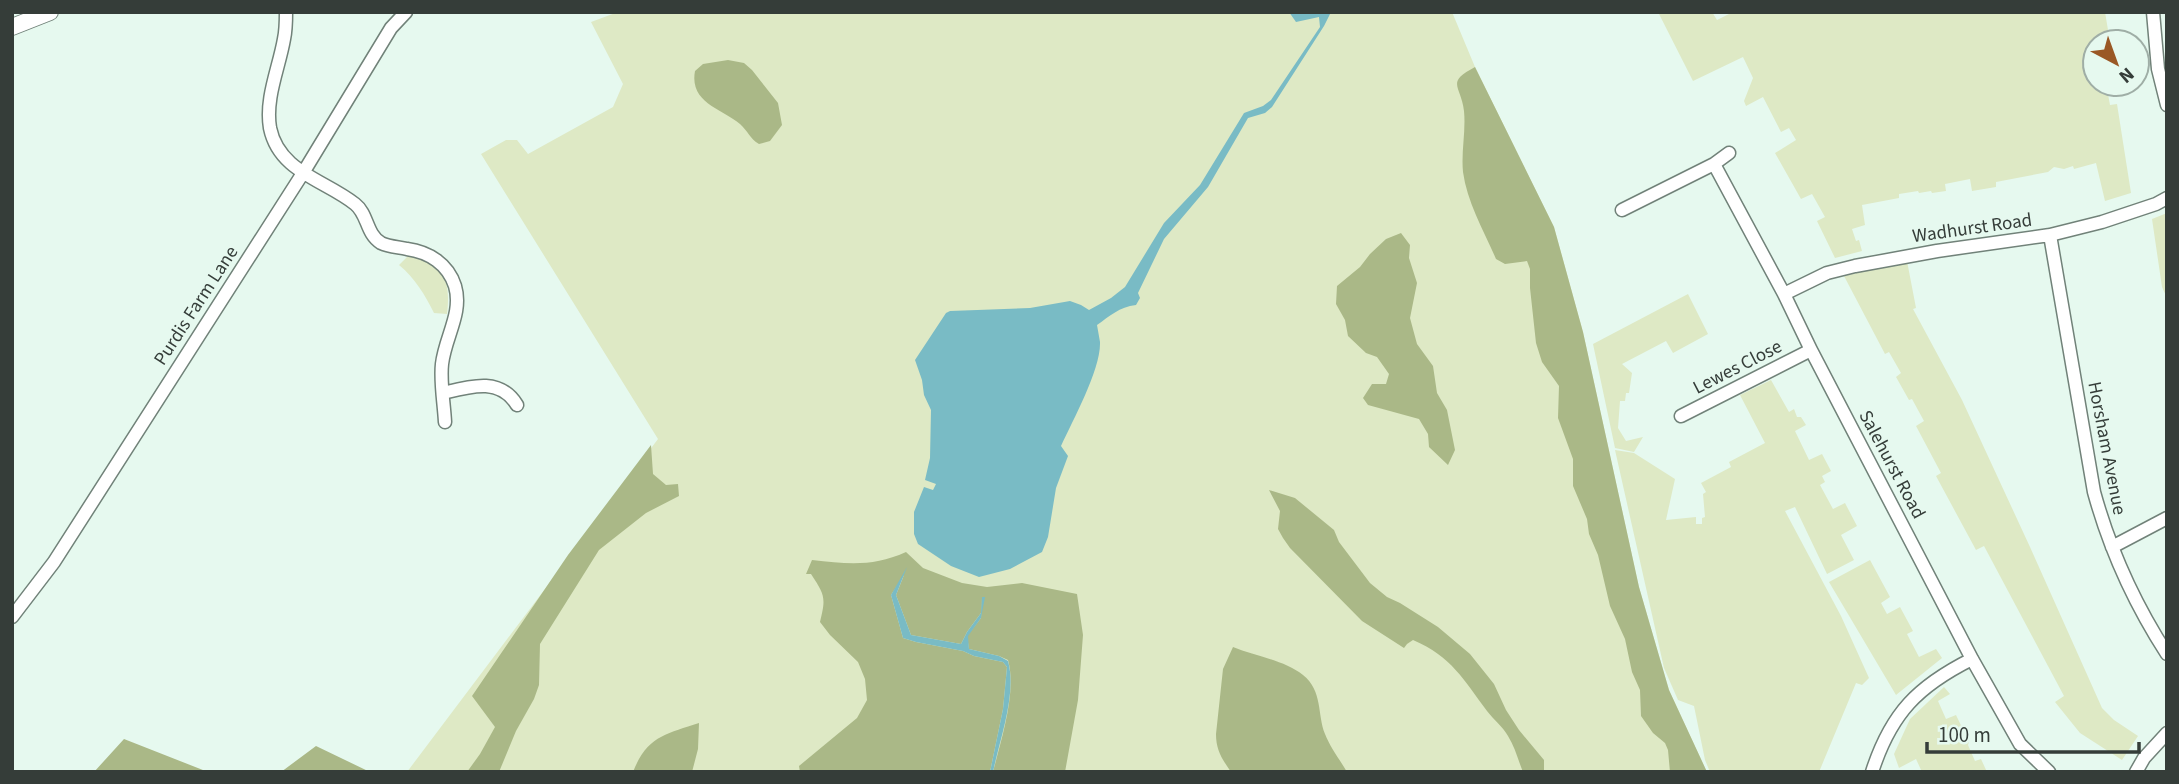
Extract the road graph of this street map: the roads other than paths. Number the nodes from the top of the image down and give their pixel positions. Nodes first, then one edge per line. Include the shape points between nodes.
1 (50, 12) edge
2 (286, 12) edge
3 (406, 12) edge
4 (2153, 12) edge
5 (12, 27) edge
6 (2167, 105) edge
7 (1729, 153) dead end
8 (1714, 164) junction
9 (303, 173) junction
10 (2167, 198) edge
11 (1622, 210) dead end
12 (2050, 236) junction
13 (1784, 294) junction
14 (1811, 350) junction
15 (443, 393) junction
16 (517, 405) dead end
17 (1681, 416) dead end
18 (444, 422) dead end
19 (2167, 518) edge
20 (2112, 547) junction
21 (12, 617) edge
22 (2167, 654) edge
23 (1972, 659) junction
24 (2167, 733) edge
25 (1872, 772) edge
26 (2049, 772) edge
27 (2136, 772) edge

1 - 5 street
2 - 9 street via 270,120 279,151
3 - 9 street, Purdis Farm Lane via 391,28
4 - 6 street via 2158,69
7 - 8 street
8 - 11 street
8 - 13 street, Salehurst Road
9 - 15 street via 358,206 374,238 431,255 450,275 457,308 444,347
9 - 21 street, Purdis Farm Lane via 54,562
10 - 12 street, Wadhurst Road
12 - 13 street, Wadhurst Road via 1855,266
12 - 20 street, Horsham Avenue via 2094,492
13 - 14 street, Salehurst Road
14 - 17 street, Lewes Close
14 - 23 street, Salehurst Road
15 - 16 street via 490,386 508,392
15 - 18 street
19 - 20 street
20 - 22 street, Horsham Avenue via 2128,587
23 - 25 street via 1929,683 1905,705
23 - 26 street, Salehurst Road via 2020,744
24 - 27 street

